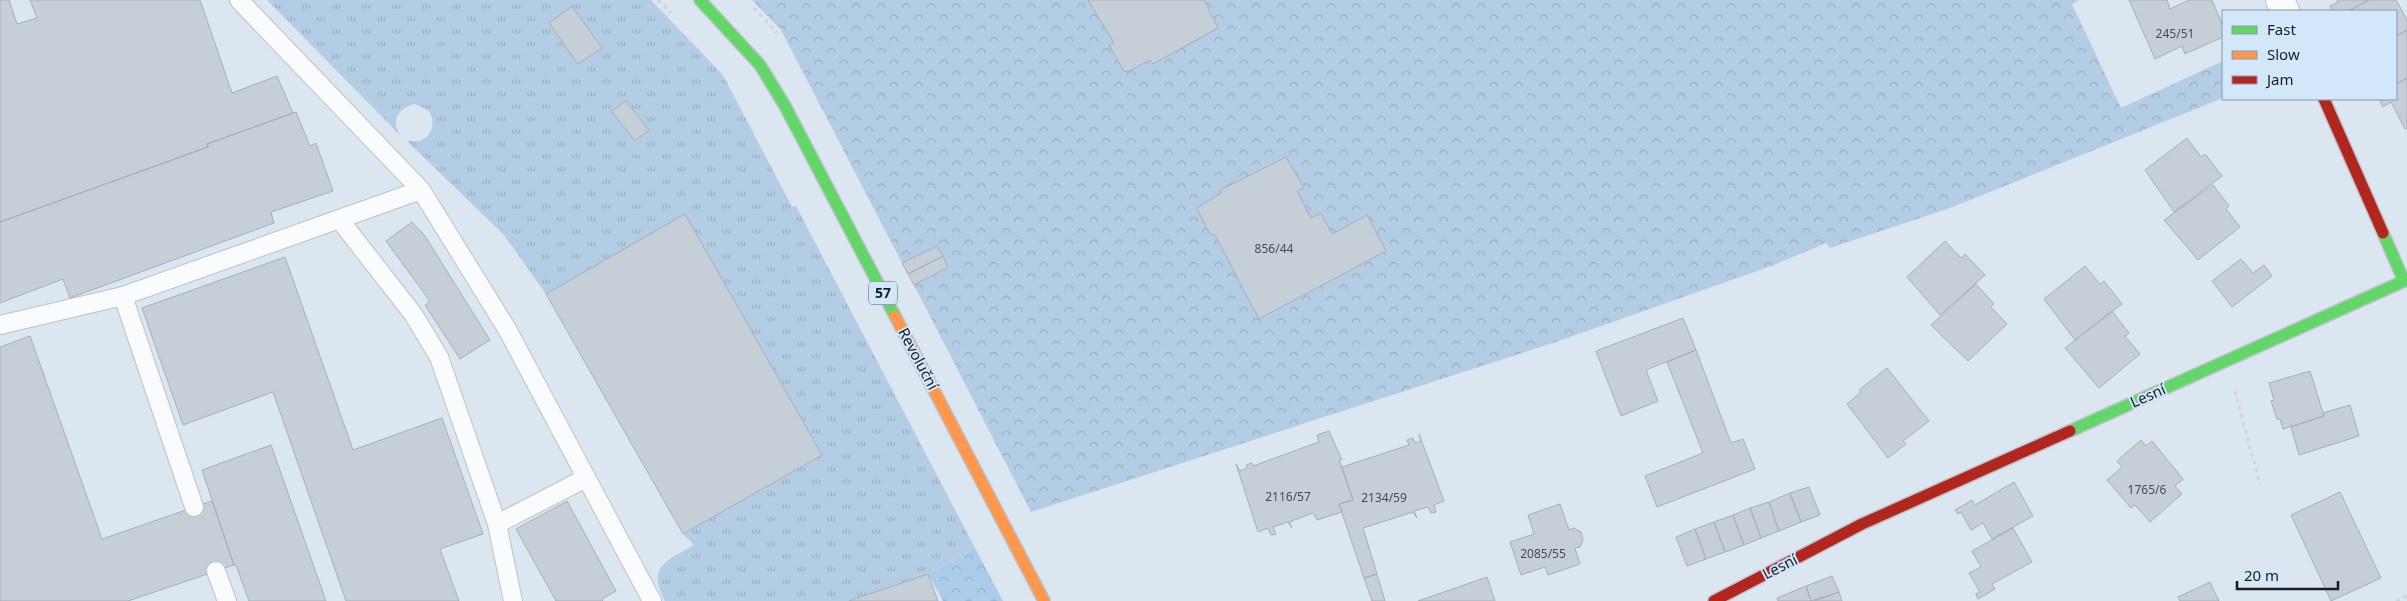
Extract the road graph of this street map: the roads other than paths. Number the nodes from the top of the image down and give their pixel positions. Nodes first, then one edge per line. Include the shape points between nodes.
1 (239, 0) edge
2 (700, 0) edge
3 (2324, 100) edge
4 (421, 190) junction
5 (339, 219) junction
6 (123, 296) junction
7 (0, 325) edge
8 (586, 478) junction
9 (194, 507) dead end
10 (497, 524) junction
11 (216, 571) dead end
12 (227, 601) edge
13 (513, 601) edge
14 (652, 601) edge
15 (1044, 601) edge
16 (1714, 601) edge

1 - 4 lane
2 - 15 street, Revoluční / 57 via 760,65 785,106
3 - 16 street, Lesní via 2404,281 1862,524
4 - 5 lane
4 - 8 lane via 507,329
5 - 6 lane
5 - 10 lane via 413,314 439,357
6 - 7 lane
6 - 9 lane
8 - 10 lane
8 - 14 lane
10 - 13 lane
11 - 12 lane

